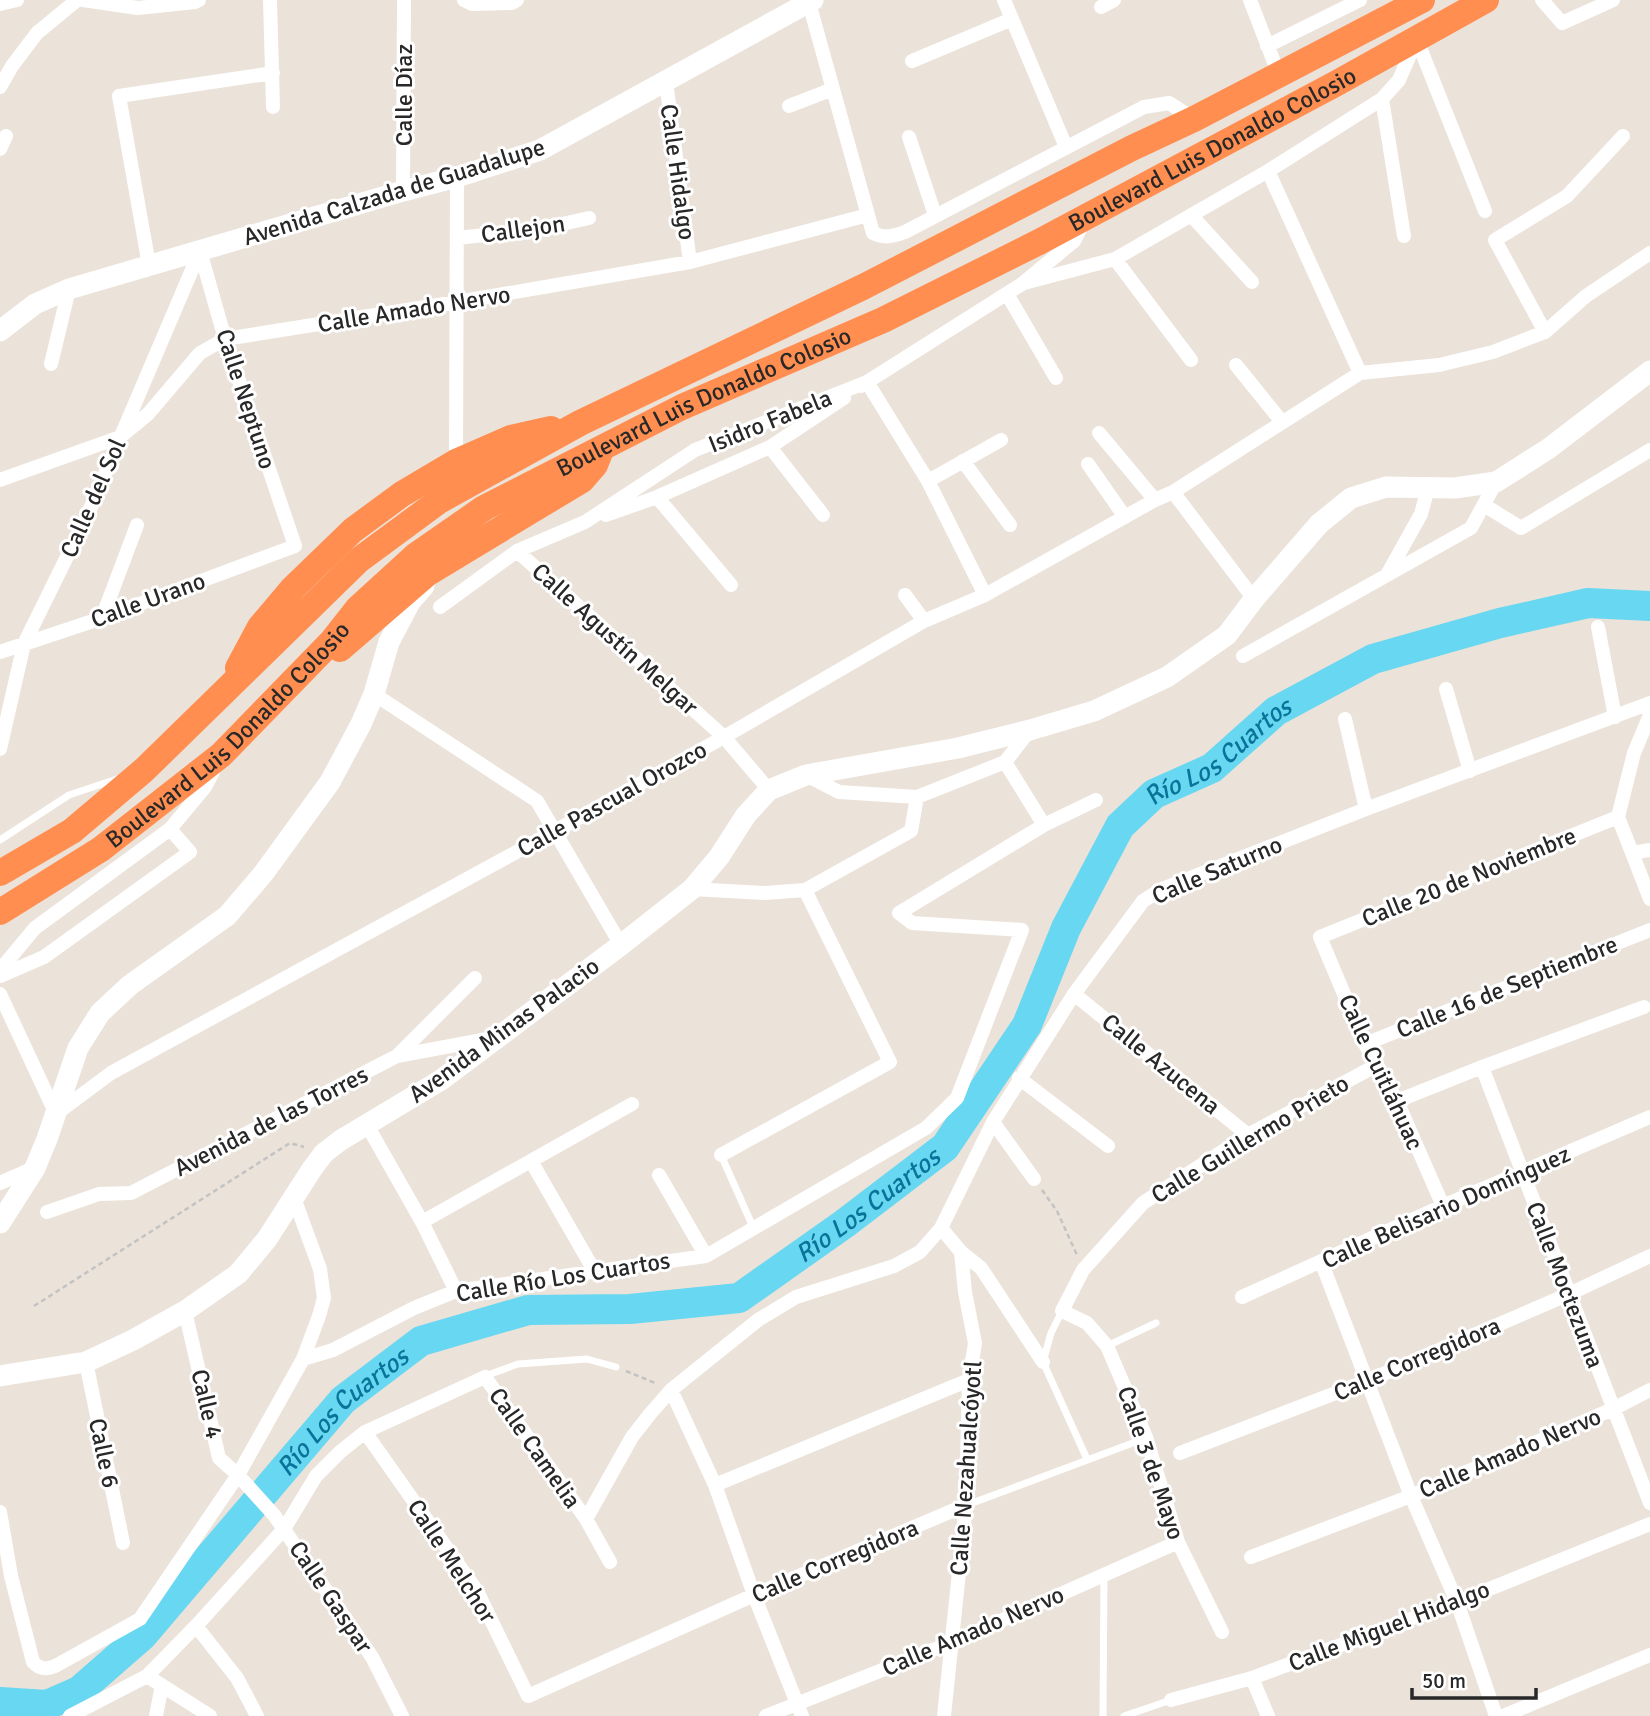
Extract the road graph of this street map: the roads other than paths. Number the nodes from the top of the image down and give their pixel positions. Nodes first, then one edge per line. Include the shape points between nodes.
1 (17, 0) edge
2 (77, 0) edge
3 (83, 0) edge
4 (199, 0) edge
5 (270, 0) edge
6 (404, 0) edge
7 (517, 0) edge
8 (1004, 0) edge
9 (1250, 0) edge
10 (1360, 0) edge
11 (1422, 0) edge
12 (1486, 0) edge
13 (1542, 0) edge
14 (1613, 0) edge
15 (470, 1) edge
16 (811, 1) edge
17 (0, 4) edge
18 (1012, 19) junction
19 (1417, 40) junction
20 (1267, 46) junction
21 (912, 61) dead end
22 (6, 71) edge
23 (273, 73) junction
24 (1279, 75) junction
25 (666, 82) junction
26 (0, 87) edge
27 (833, 89) junction
28 (1382, 99) junction
29 (789, 106) dead end
30 (273, 107) dead end
31 (1194, 119) junction
32 (1623, 135) dead end
33 (909, 137) dead end
34 (1066, 147) junction
35 (1132, 148) junction
36 (1268, 171) junction
37 (457, 177) junction
38 (1150, 183) junction
39 (403, 191) junction
40 (1485, 211) dead end
41 (868, 215) junction
42 (936, 215) junction
43 (1191, 215) junction
44 (589, 218) dead end
45 (1085, 218) junction
46 (1404, 236) dead end
47 (457, 238) junction
48 (200, 251) junction
49 (1650, 253) edge
50 (1115, 259) junction
51 (690, 262) junction
52 (149, 265) junction
53 (1252, 282) dead end
54 (1022, 284) junction
55 (865, 286) junction
56 (69, 289) junction
57 (1007, 294) junction
58 (457, 302) junction
59 (883, 320) junction
60 (6, 326) edge
61 (1545, 332) junction
62 (225, 339) junction
63 (0, 346) edge
64 (1191, 360) dead end
65 (51, 364) dead end
66 (1236, 365) dead end
67 (1650, 371) edge
68 (1360, 373) junction
69 (1056, 378) dead end
70 (867, 382) junction
71 (1282, 422) junction
72 (580, 423) junction
73 (1099, 433) dead end
74 (120, 437) junction
75 (1001, 440) dead end
76 (770, 447) junction
77 (602, 449) junction
78 (1650, 450) edge
79 (963, 461) junction
80 (456, 462) junction
81 (1088, 464) dead end
82 (0, 480) edge
83 (928, 481) junction
84 (1496, 482) junction
85 (1428, 488) junction
86 (1174, 492) junction
87 (657, 497) junction
88 (1155, 500) junction
89 (1484, 505) junction
90 (823, 515) dead end
91 (1125, 517) junction
92 (585, 522) junction
93 (137, 525) dead end
94 (1010, 525) dead end
95 (295, 546) joint
96 (517, 551) junction
97 (440, 567) junction
98 (1387, 575) junction
99 (732, 584) dead end
100 (985, 595) junction
101 (905, 596) dead end
102 (1254, 599) junction
103 (440, 607) dead end
104 (102, 618) junction
105 (924, 621) junction
106 (1598, 627) dead end
107 (389, 642) junction
108 (24, 644) junction
109 (344, 647) junction
110 (0, 652) edge
111 (1242, 656) dead end
112 (313, 660) junction
113 (229, 687) junction
114 (1446, 689) dead end
115 (374, 694) junction
116 (1650, 703) edge
117 (1650, 715) edge
118 (1615, 717) junction
119 (1345, 719) dead end
120 (1030, 730) junction
121 (724, 737) junction
122 (0, 749) edge
123 (221, 755) junction
124 (1005, 762) junction
125 (144, 770) junction
126 (1470, 771) junction
127 (806, 775) junction
128 (769, 790) junction
129 (916, 797) junction
130 (1096, 800) dead end
131 (1366, 809) junction
132 (1618, 817) junction
133 (1044, 825) junction
134 (170, 829) junction
135 (555, 831) junction
136 (0, 841) edge
137 (1650, 850) edge
138 (1632, 853) junction
139 (1650, 862) edge
140 (0, 873) edge
141 (692, 889) junction
142 (805, 890) junction
143 (1650, 899) edge
144 (0, 912) edge
145 (1650, 930) edge
146 (1320, 937) joint
147 (621, 945) junction
148 (0, 970) edge
149 (0, 976) edge
150 (475, 978) dead end
151 (1074, 994) junction
152 (0, 995) edge
153 (1644, 1007) dead end
154 (498, 1037) junction
155 (1365, 1044) junction
156 (397, 1056) junction
157 (1377, 1065) junction
158 (1482, 1067) junction
159 (1019, 1078) junction
160 (1397, 1101) junction
161 (632, 1104) dead end
162 (56, 1114) junction
163 (1650, 1117) edge
164 (993, 1122) junction
165 (367, 1125) junction
166 (1248, 1135) junction
167 (1108, 1146) dead end
168 (721, 1155) joint
169 (531, 1161) junction
170 (35, 1168) junction
171 (1522, 1172) junction
172 (659, 1175) dead end
173 (1034, 1179) road end
174 (0, 1183) edge
175 (294, 1198) junction
176 (1443, 1206) junction
177 (47, 1212) dead end
178 (422, 1222) junction
179 (0, 1223) edge
180 (752, 1227) junction
181 (941, 1228) junction
182 (961, 1252) junction
183 (706, 1256) junction
184 (1650, 1256) edge
185 (1321, 1261) junction
186 (595, 1272) junction
187 (456, 1291) junction
188 (1569, 1294) junction
189 (1242, 1297) dead end
190 (186, 1311) junction
191 (1062, 1311) junction
192 (1156, 1324) dead end
193 (1107, 1346) junction
194 (303, 1359) junction
195 (86, 1362) junction
196 (1043, 1362) junction
197 (616, 1367) road end
198 (0, 1376) edge
199 (485, 1377) junction
200 (970, 1380) junction
201 (1367, 1381) junction
202 (671, 1390) junction
203 (1650, 1390) edge
204 (1613, 1409) junction
205 (365, 1432) junction
206 (1146, 1437) junction
207 (1180, 1453) dead end
208 (1087, 1460) junction
209 (238, 1475) junction
210 (715, 1485) junction
211 (248, 1487) joint
212 (1411, 1496) junction
213 (1650, 1503) edge
214 (966, 1505) junction
215 (0, 1512) edge
216 (586, 1519) junction
217 (1650, 1524) edge
218 (284, 1529) junction
219 (1178, 1542) junction
220 (123, 1544) dead end
221 (1251, 1557) dead end
222 (610, 1562) dead end
223 (1104, 1574) junction
224 (6, 1579) edge
225 (754, 1595) junction
226 (1457, 1602) junction
227 (196, 1626) junction
228 (1222, 1632) dead end
229 (953, 1642) junction
230 (1650, 1655) edge
231 (146, 1676) junction
232 (1252, 1678) junction
233 (162, 1685) junction
234 (528, 1696) joint
235 (1171, 1700) joint
236 (800, 1710) edge
237 (80, 1714) edge
238 (156, 1716) edge
239 (210, 1716) edge
240 (257, 1716) edge
241 (402, 1716) edge
242 (766, 1716) edge
243 (944, 1716) edge
244 (1103, 1716) edge
245 (1124, 1716) edge
246 (1268, 1716) edge
247 (1496, 1716) edge
248 (1503, 1716) edge

1 - 17 street
2 - 22 street via 37,33
3 - 4 street via 138,8
5 - 23 street
6 - 39 street, Calle Díaz
7 - 15 street
8 - 18 street
9 - 20 street
10 - 20 street
11 - 24 highway, Boulevard Luis Donaldo Colosio
12 - 19 highway, Boulevard Luis Donaldo Colosio
13 - 14 street via 1562,23
16 - 25 main road, Avenida Calzada de Guadalupe
16 - 27 street
18 - 21 street
18 - 34 street
19 - 28 street via 1399,80
19 - 38 highway, Boulevard Luis Donaldo Colosio
19 - 40 street
20 - 24 street
22 - 26 street
23 - 30 street
23 - 52 street via 119,96
24 - 31 highway, Boulevard Luis Donaldo Colosio
25 - 37 main road, Avenida Calzada de Guadalupe via 540,150
25 - 51 street, Calle Hidalgo
27 - 29 street
27 - 41 street
28 - 36 street
28 - 46 street
31 - 34 street via 1169,103 1144,107
31 - 35 highway, Boulevard Luis Donaldo Colosio
32 - 61 street via 1567,196 1495,240
33 - 42 street
34 - 42 street
35 - 38 highway via 1124,161 1019,214 1017,222 1023,232 1032,232 1135,183
35 - 55 highway, Boulevard Luis Donaldo Colosio
36 - 43 street
36 - 68 street
37 - 39 main road, Avenida Calzada de Guadalupe
37 - 47 street
38 - 45 highway, Boulevard Luis Donaldo Colosio
39 - 48 main road, Avenida Calzada de Guadalupe
41 - 42 street via 873,233 881,237 905,232
41 - 51 street, Calle Amado Nervo
43 - 50 street
43 - 53 street
44 - 47 street, Callejon via 540,229
45 - 54 street, Isidro Fabela via 1074,241
45 - 59 highway, Boulevard Luis Donaldo Colosio
47 - 58 street
48 - 52 main road, Avenida Calzada de Guadalupe
48 - 62 street, Calle Neptuno
48 - 74 street, Calle del Sol
49 - 61 street, Calle Pascual Orozco via 1586,296
50 - 54 street
50 - 64 street
51 - 58 street, Calle Amado Nervo
52 - 56 main road, Avenida Calzada de Guadalupe
54 - 57 street, Isidro Fabela
55 - 59 highway via 881,285 956,248 965,248 973,261 970,268 888,311
55 - 72 highway, Boulevard Luis Donaldo Colosio
56 - 60 main road, Avenida Calzada de Guadalupe via 36,303
56 - 65 street
57 - 69 street
57 - 70 street, Isidro Fabela
58 - 62 street, Calle Amado Nervo
58 - 80 street
59 - 77 highway, Boulevard Luis Donaldo Colosio via 682,407
60 - 63 street
61 - 68 street, Calle Pascual Orozco via 1493,352 1439,365
62 - 74 street, Calle Amado Nervo via 200,353 148,414
62 - 95 street, Calle Neptuno
66 - 71 street
67 - 84 main road, Avenida Minas Palacio via 1548,449
68 - 71 street, Calle Pascual Orozco
70 - 76 street
70 - 83 street
70 - 92 street, Isidro Fabela via 695,450
71 - 86 street, Calle Pascual Orozco
72 - 80 highway via 511,438
72 - 113 highway, Boulevard Luis Donaldo Colosio via 439,501 359,560
73 - 88 street
74 - 82 street, Calle Amado Nervo
74 - 108 street, Calle del Sol
75 - 79 street
76 - 87 street
76 - 90 street
77 - 97 highway via 582,480
77 - 112 highway, Boulevard Luis Donaldo Colosio via 484,508 415,556 358,608
78 - 89 street via 1521,528
79 - 83 street
79 - 94 street
80 - 113 highway via 353,530 293,588 260,627
81 - 91 street
83 - 100 street
84 - 85 main road, Avenida Minas Palacio
84 - 89 street
85 - 98 street via 1421,514
85 - 102 main road, Avenida Minas Palacio via 1386,487 1351,498 1319,524
86 - 88 street, Calle Pascual Orozco
86 - 102 street
87 - 92 street
87 - 99 street
88 - 91 street, Calle Pascual Orozco
89 - 98 street via 1471,528
91 - 100 street, Calle Pascual Orozco
92 - 96 street, Isidro Fabela
93 - 104 street
95 - 104 street, Calle Urano
96 - 103 street, Isidro Fabela
96 - 121 street, Calle Agustín Melgar
97 - 107 main road via 410,602
97 - 109 highway
98 - 111 street
100 - 105 street, Calle Pascual Orozco
101 - 105 street
102 - 120 main road, Avenida Minas Palacio via 1227,635 1167,677 1094,711
104 - 108 street, Calle Urano
105 - 121 street, Calle Pascual Orozco
106 - 118 street
107 - 109 main road via 372,637
107 - 115 main road
108 - 110 street, Calle Urano
108 - 122 street, Calle del Sol
109 - 112 highway
112 - 123 highway, Boulevard Luis Donaldo Colosio
113 - 125 highway, Boulevard Luis Donaldo Colosio
114 - 126 street
115 - 135 street via 537,802
115 - 162 main road via 330,782 227,916 130,985 100,1013 78,1048
116 - 118 street, Calle Saturno
117 - 132 street via 1634,753
118 - 126 street, Calle Saturno
119 - 131 street
120 - 124 street
120 - 127 main road, Avenida Minas Palacio
121 - 128 street, Calle Agustín Melgar
121 - 135 street, Calle Pascual Orozco
123 - 134 street via 205,787
123 - 144 highway, Boulevard Luis Donaldo Colosio via 101,849
124 - 129 street
124 - 133 street
125 - 136 lane via 69,795
125 - 140 highway, Boulevard Luis Donaldo Colosio via 72,831
126 - 131 street, Calle Saturno
127 - 128 main road, Avenida Minas Palacio
127 - 129 street via 839,792
128 - 141 main road, Avenida Minas Palacio
129 - 142 street via 911,831
130 - 133 street
131 - 151 street, Calle Saturno via 1162,889 1143,901
132 - 138 street
132 - 146 street, Calle 20 de Noviembre
133 - 180 street, Calle Río Los Cuartos via 899,913 912,923 1022,930 957,1098 926,1128
134 - 148 street via 35,928
134 - 149 street via 190,852 44,957
135 - 147 street
135 - 162 street, Calle Pascual Orozco via 111,1073
137 - 138 street
138 - 139 street
138 - 143 street
141 - 142 street
141 - 147 main road, Avenida Minas Palacio
142 - 168 street via 890,1062
145 - 155 street, Calle 16 de Septiembre
146 - 155 street, Calle Cuitláhuac
147 - 154 main road, Avenida Minas Palacio
150 - 156 street
151 - 159 street, Calle Saturno
151 - 166 street, Calle Azucena
152 - 162 street
153 - 158 street
154 - 156 street, Avenida de las Torres
154 - 165 main road, Avenida Minas Palacio via 441,1080
155 - 157 street, Calle Cuitláhuac
156 - 177 street, Avenida de las Torres via 131,1193 99,1194
157 - 160 street, Calle Cuitláhuac
157 - 166 street, Calle Guillermo Prieto
158 - 160 street
158 - 171 street, Calle Moctezuma
159 - 164 street, Calle Saturno
159 - 167 street
160 - 176 street, Calle Cuitláhuac
161 - 169 street
162 - 170 main road
163 - 171 street, Calle Belisario Domínguez
164 - 173 street
164 - 181 street, Calle Saturno
165 - 175 main road, Avenida Minas Palacio via 324,1153
165 - 178 street
166 - 191 street, Calle Guillermo Prieto via 1143,1203 1083,1270
168 - 180 lane
169 - 178 street
169 - 186 street
170 - 174 street
170 - 179 main road
171 - 176 street, Calle Belisario Domínguez
171 - 188 street, Calle Moctezuma
172 - 183 street
175 - 190 main road, Avenida Minas Palacio via 238,1274
175 - 194 street via 320,1269 324,1297
176 - 185 street, Calle Belisario Domínguez
178 - 187 street
180 - 183 street, Calle Río Los Cuartos
181 - 182 street
181 - 202 street via 920,1252 894,1266 796,1297 758,1320
182 - 196 street via 981,1268
182 - 200 street, Calle Nezahualcóyotl via 975,1343
183 - 186 street, Calle Río Los Cuartos
184 - 188 street, Calle Corregidora
185 - 189 street, Calle Belisario Domínguez
185 - 201 street
186 - 187 street, Calle Río Los Cuartos
187 - 194 street, Calle Río Los Cuartos via 333,1350
188 - 201 street, Calle Corregidora
188 - 204 street, Calle Moctezuma
190 - 195 main road, Avenida Minas Palacio
190 - 209 street, Calle 4 via 219,1458
191 - 193 street, Calle 3 de Mayo via 1087,1323
191 - 196 lane, Calle Guillermo Prieto
192 - 193 lane
193 - 206 street, Calle 3 de Mayo
194 - 209 street
195 - 198 main road, Avenida Minas Palacio
195 - 220 street, Calle 6
196 - 208 lane
197 - 199 lane via 587,1359 518,1364
199 - 205 street
199 - 216 street, Calle Camelia
200 - 210 street
200 - 214 street, Calle Nezahualcóyotl
201 - 207 street, Calle Corregidora
201 - 212 street
202 - 210 street
202 - 216 street via 632,1437
203 - 204 street, Calle Amado Nervo
204 - 212 street, Calle Amado Nervo
204 - 213 street, Calle Moctezuma
205 - 218 street via 316,1476
205 - 234 street, Calle Melchor via 477,1591
206 - 208 lane, Calle Corregidora
206 - 219 street, Calle 3 de Mayo
208 - 214 lane, Calle Corregidora
209 - 211 street, Calle 4
209 - 224 street via 140,1619 47,1669 33,1662
210 - 225 street
211 - 218 street, Calle Gaspar
212 - 221 street, Calle Amado Nervo
212 - 226 street
214 - 225 street, Calle Corregidora
214 - 229 street, Calle Nezahualcóyotl
215 - 224 street
216 - 222 street, Calle Camelia
217 - 226 street, Calle Miguel Hidalgo
218 - 227 street
218 - 241 street, Calle Gaspar via 372,1657
219 - 223 street, Calle Amado Nervo
219 - 228 street, Calle 3 de Mayo
223 - 229 street, Calle Amado Nervo
223 - 244 lane
225 - 234 street, Calle Corregidora
225 - 236 street
226 - 232 street, Calle Miguel Hidalgo
226 - 247 street
227 - 231 street
227 - 240 street via 237,1678
229 - 236 street, Calle Amado Nervo
229 - 243 street, Calle Nezahualcóyotl
230 - 248 street
231 - 233 street
231 - 237 street
232 - 235 street, Calle Miguel Hidalgo
232 - 246 street
233 - 238 street
233 - 239 street
235 - 245 lane, Calle Miguel Hidalgo
236 - 242 street, Calle Amado Nervo

